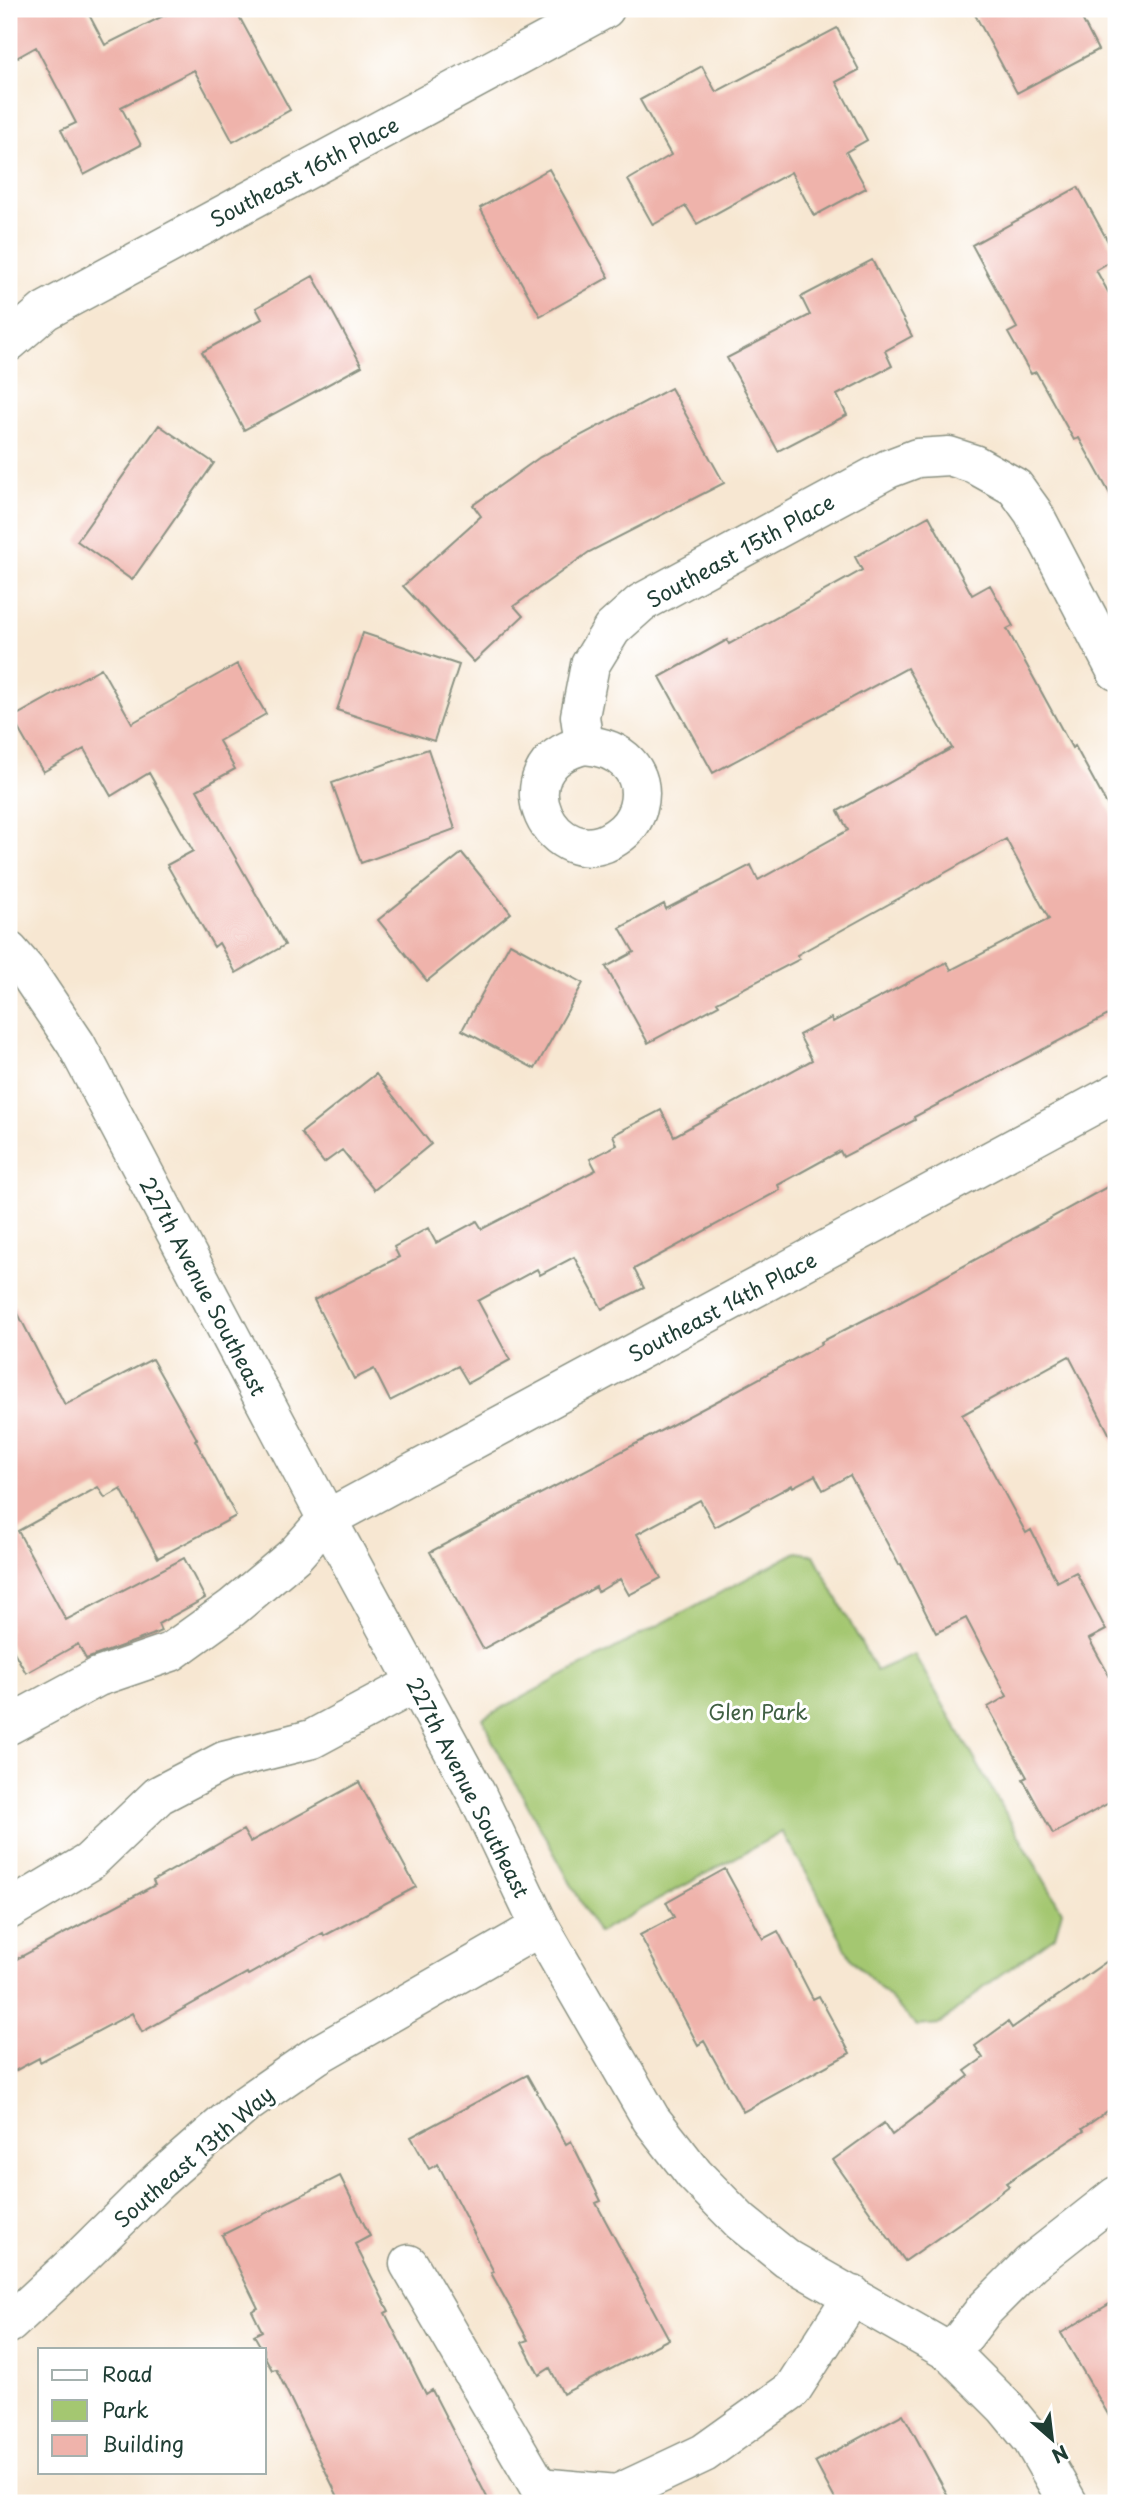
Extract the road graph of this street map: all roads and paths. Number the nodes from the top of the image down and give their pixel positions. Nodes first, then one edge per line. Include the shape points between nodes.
1 (605, 9) edge
2 (9, 342) edge
3 (1116, 671) edge
4 (584, 745) dead end
5 (9, 951) edge
6 (1116, 1093) edge
7 (327, 1519) junction
8 (416, 1683) junction
9 (9, 1725) edge
10 (9, 1910) edge
11 (540, 1927) junction
12 (1116, 2196) edge
13 (409, 2264) dead end
14 (853, 2295) junction
15 (9, 2325) edge
16 (951, 2353) junction
17 (1068, 2503) edge

1 - 2 street, Southeast 16th Place via 46,311
3 - 4 street, Southeast 15th Place via 1033,512 1015,487 949,456 917,458 888,469 641,603 612,629 590,665 580,716
5 - 7 street, 227th Avenue Southeast via 76,1044
6 - 7 street, Southeast 14th Place
7 - 8 street, 227th Avenue Southeast
7 - 9 street via 295,1555 171,1652 97,1677
8 - 10 street via 312,1739 224,1760 159,1795 89,1862
8 - 11 street, 227th Avenue Southeast via 477,1795
11 - 14 street, 227th Avenue Southeast via 651,2119 694,2174 741,2222 787,2259
11 - 15 street, Southeast 13th Way via 317,2055 245,2105 159,2180
12 - 16 street via 1031,2263 984,2310
13 - 14 street via 539,2487 617,2494 704,2453 792,2390
14 - 16 street, 227th Avenue Southeast
16 - 17 street, 227th Avenue Southeast via 1032,2440

